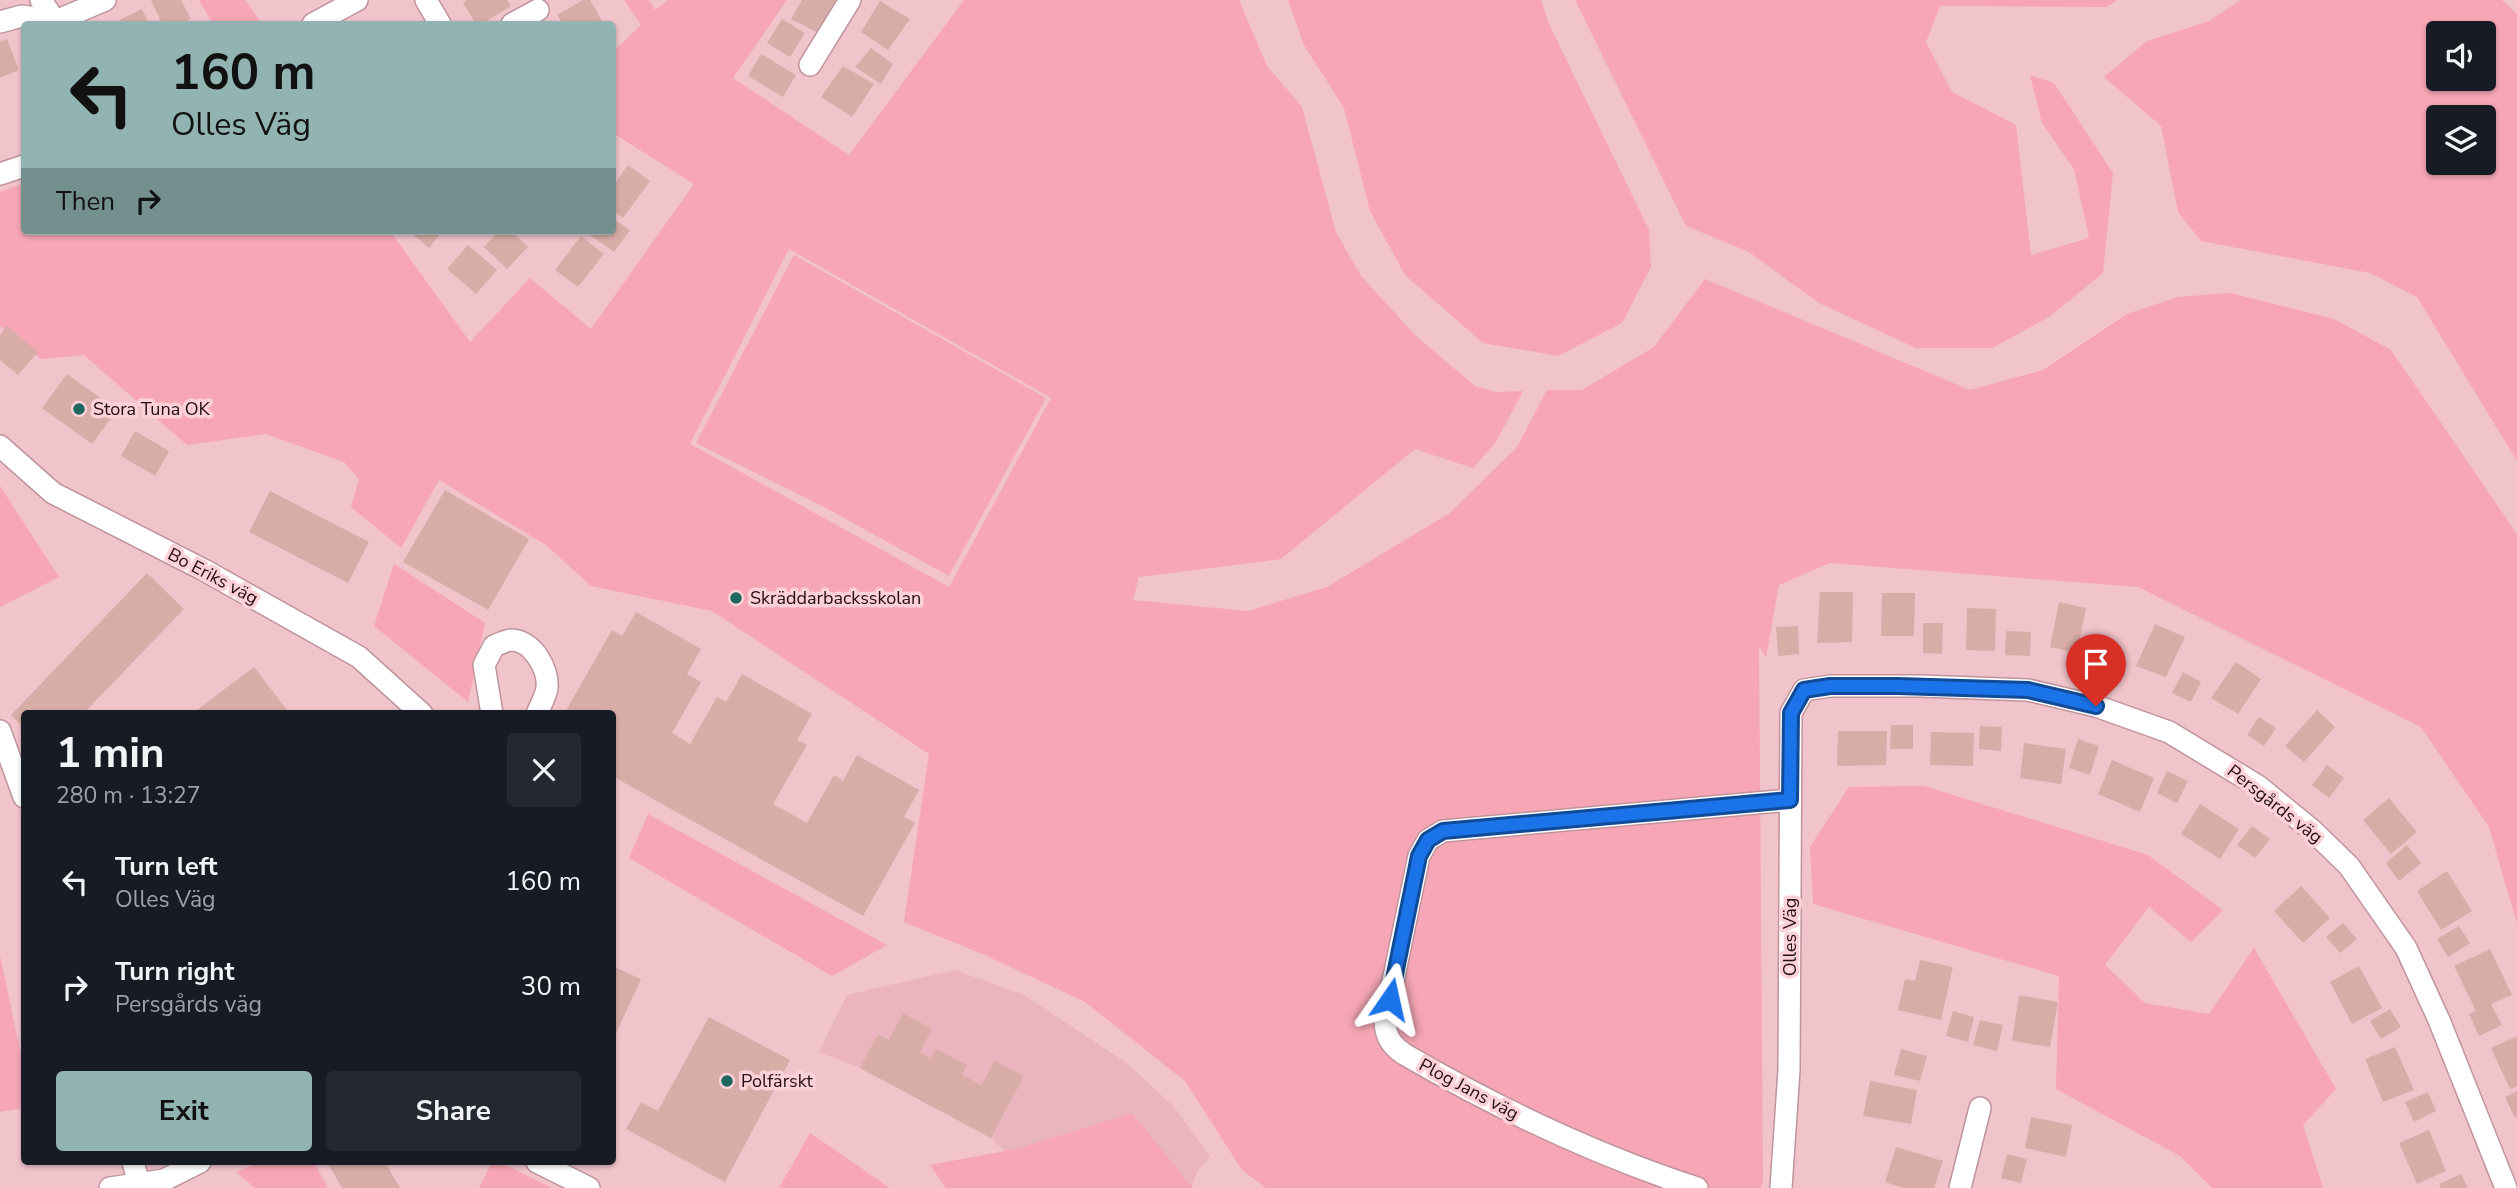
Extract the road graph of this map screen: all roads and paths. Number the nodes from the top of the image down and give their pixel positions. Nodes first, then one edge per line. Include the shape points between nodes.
1 (41, 0) edge
2 (105, 0) edge
3 (357, 0) edge
4 (426, 0) edge
5 (850, 0) edge
6 (538, 10) dead end
7 (46, 21) edge
8 (55, 21) edge
9 (60, 21) edge
10 (318, 21) edge
11 (438, 21) edge
12 (518, 21) edge
13 (0, 22) edge
14 (810, 65) dead end
15 (21, 167) edge
16 (0, 174) edge
17 (0, 446) edge
18 (1804, 690) joint
19 (418, 710) edge
20 (491, 710) edge
21 (539, 710) edge
22 (0, 731) edge
23 (21, 789) edge
24 (1790, 800) junction
25 (1980, 1108) dead end
26 (134, 1165) edge
27 (194, 1165) edge
28 (543, 1165) edge
29 (139, 1184) junction
30 (110, 1188) edge
31 (589, 1188) edge
32 (1696, 1188) edge
33 (1781, 1188) edge
34 (1960, 1188) edge
35 (2506, 1188) edge

1 - 8 street
2 - 9 street
3 - 10 street
4 - 11 street
5 - 14 street
6 - 12 street
7 - 13 street via 22,16
15 - 16 street
17 - 19 street, Bo Eriks väg via 53,493 359,657
18 - 24 street, Olles Väg via 1791,713
18 - 35 street, Persgårds väg via 1908,686 2028,690 2096,706 2169,732 2258,786 2349,866 2406,948
20 - 21 street via 484,665 494,646 512,640 530,650 545,668 547,689
22 - 23 street
24 - 32 street, Plog Jans väg via 1443,831 1428,840 1419,856 1385,1020 1391,1043 1459,1086 1522,1118
24 - 33 street, Olles Väg via 1789,1070
25 - 34 street
26 - 29 street
27 - 29 street via 164,1180
28 - 31 street
29 - 30 street

